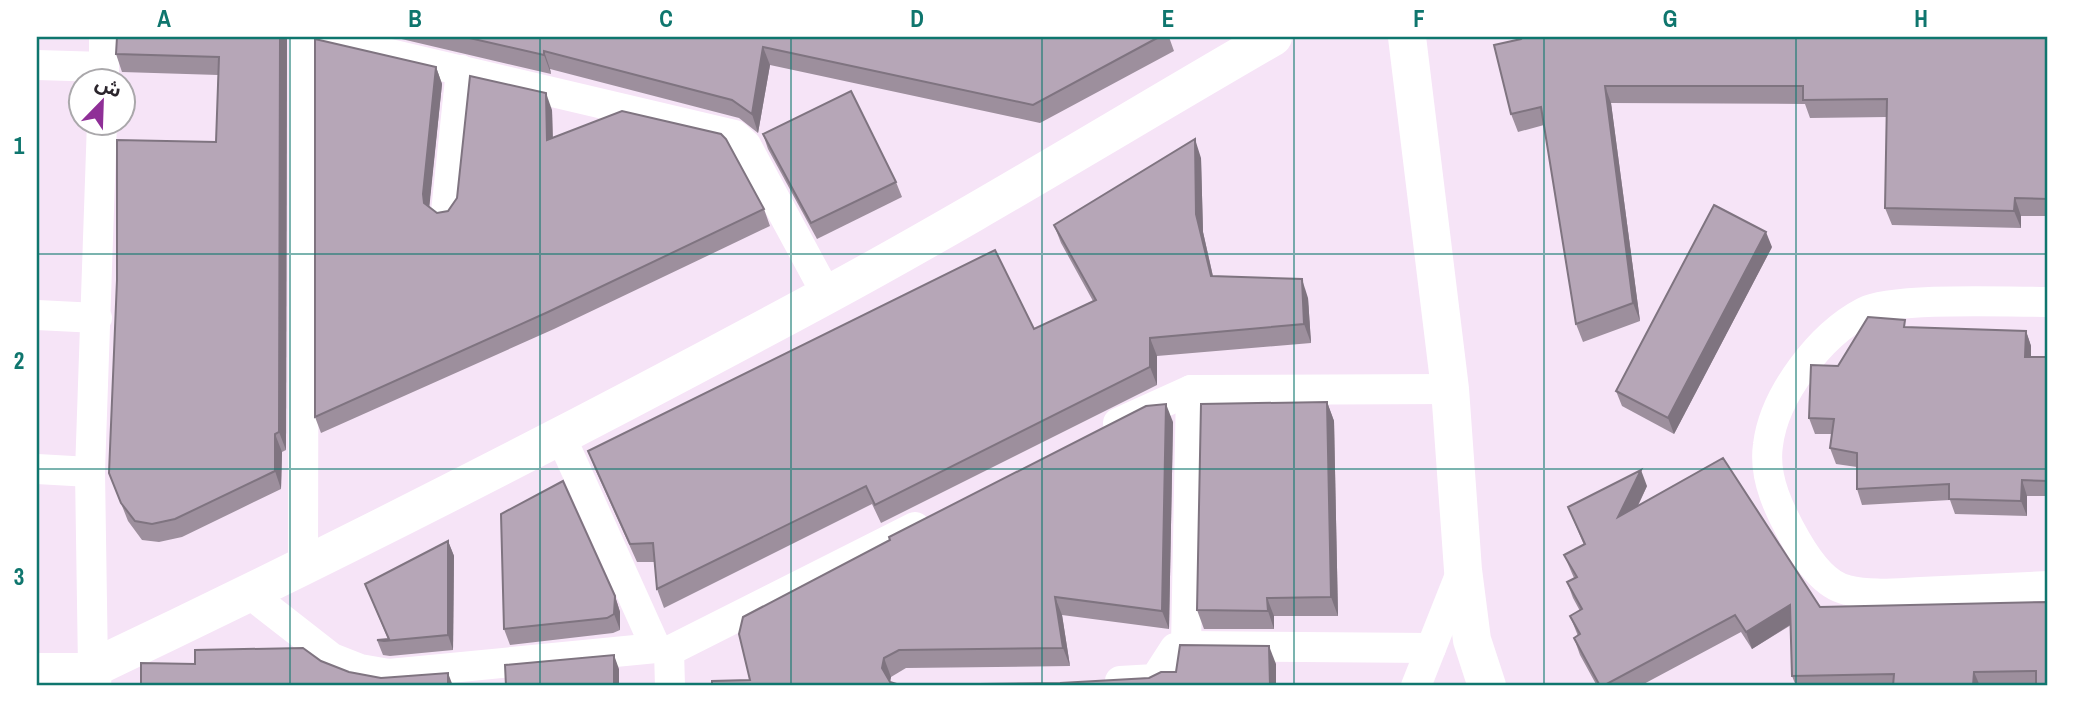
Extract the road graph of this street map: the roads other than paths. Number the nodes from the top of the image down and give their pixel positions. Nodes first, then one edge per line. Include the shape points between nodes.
1 (104, 37) edge
2 (304, 37) edge
3 (318, 37) edge
4 (1273, 37) edge
5 (1407, 37) edge
6 (37, 65) edge
7 (104, 66) edge
8 (66, 69) edge
9 (461, 70) junction
10 (102, 136) edge
11 (446, 212) edge
12 (827, 295) junction
13 (2048, 302) edge
14 (37, 315) edge
15 (97, 318) junction
16 (1450, 389) junction
17 (1191, 390) junction
18 (1097, 434) edge
19 (561, 437) junction
20 (37, 469) edge
21 (90, 472) junction
22 (940, 514) edge
23 (303, 567) junction
24 (1462, 570) junction
25 (2048, 586) edge
26 (250, 594) junction
27 (1186, 646) junction
28 (1432, 648) junction
29 (662, 649) junction
30 (37, 668) edge
31 (92, 677) edge
32 (1091, 683) edge
33 (670, 686) edge
34 (1416, 686) edge
35 (1487, 686) edge

1 - 7 street
2 - 23 street
3 - 9 street
4 - 12 street
5 - 16 street
6 - 8 street
9 - 11 street
9 - 12 street via 735,135 746,145
10 - 15 street
12 - 19 street
13 - 25 street via 1906,304 1867,310 1839,326 1817,348 1777,414 1768,445 1776,503 1804,554 1823,576 1845,590 1881,594
14 - 15 street
15 - 21 street
16 - 17 street
16 - 24 street
17 - 18 street
17 - 27 street
19 - 23 street
19 - 29 street
20 - 21 street
21 - 31 street
22 - 29 street
23 - 26 street
24 - 28 street
24 - 35 street via 1472,640
26 - 29 street via 332,658 389,674
26 - 31 street
27 - 28 street
27 - 32 street via 1175,648 1155,679
28 - 34 street
29 - 33 street
30 - 31 street

